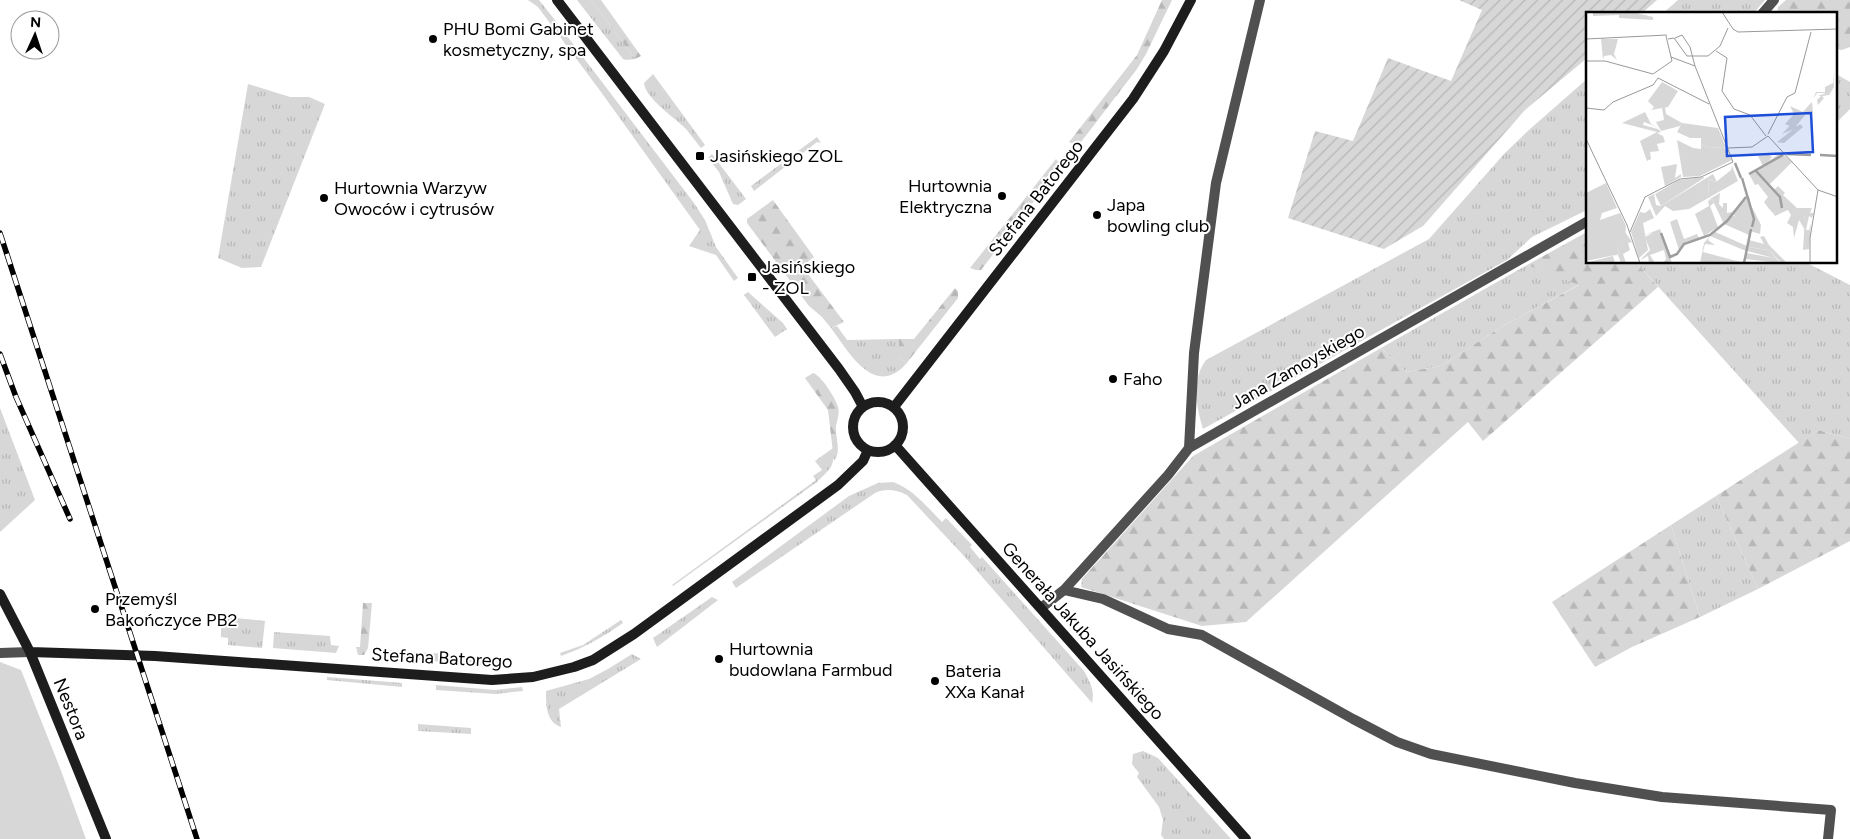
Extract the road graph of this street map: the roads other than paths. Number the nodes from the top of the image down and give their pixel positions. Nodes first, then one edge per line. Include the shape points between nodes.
1 (557, 0) edge
2 (1191, 0) edge
3 (1260, 0) edge
4 (1774, 0) edge
5 (1764, 12) edge
6 (1586, 222) edge
7 (894, 406) junction
8 (863, 407) junction
9 (895, 445) junction
10 (1189, 448) junction
11 (868, 450) junction
12 (1064, 590) junction
13 (0, 594) edge
14 (1041, 608) junction
15 (30, 652) junction
16 (0, 653) edge
17 (106, 839) edge
18 (1246, 839) edge
19 (1828, 839) edge

1 - 8 street via 839,369
2 - 7 street, Stefana Batorego via 1133,99
3 - 10 street via 1216,183 1194,353
4 - 5 street
6 - 10 street, Jana Zamoyskiego
7 - 8 street via 877,401
7 - 9 street via 903,425
8 - 11 street via 857,412 852,426 857,441
9 - 11 street via 882,452
9 - 14 street, Generała Jakuba Jasińskiego
10 - 12 street, Jana Zamoyskiego
11 - 15 street, Stefana Batorego via 863,461 838,485 634,634 593,660 556,672 492,680 155,656
12 - 14 street, Jana Zamoyskiego
12 - 19 street via 1103,600 1168,629 1202,635 1397,742 1431,754 1566,782 1662,797 1831,810
13 - 15 street, Nestora
14 - 18 street, Generała Jakuba Jasińskiego
15 - 16 street
15 - 17 street, Nestora

